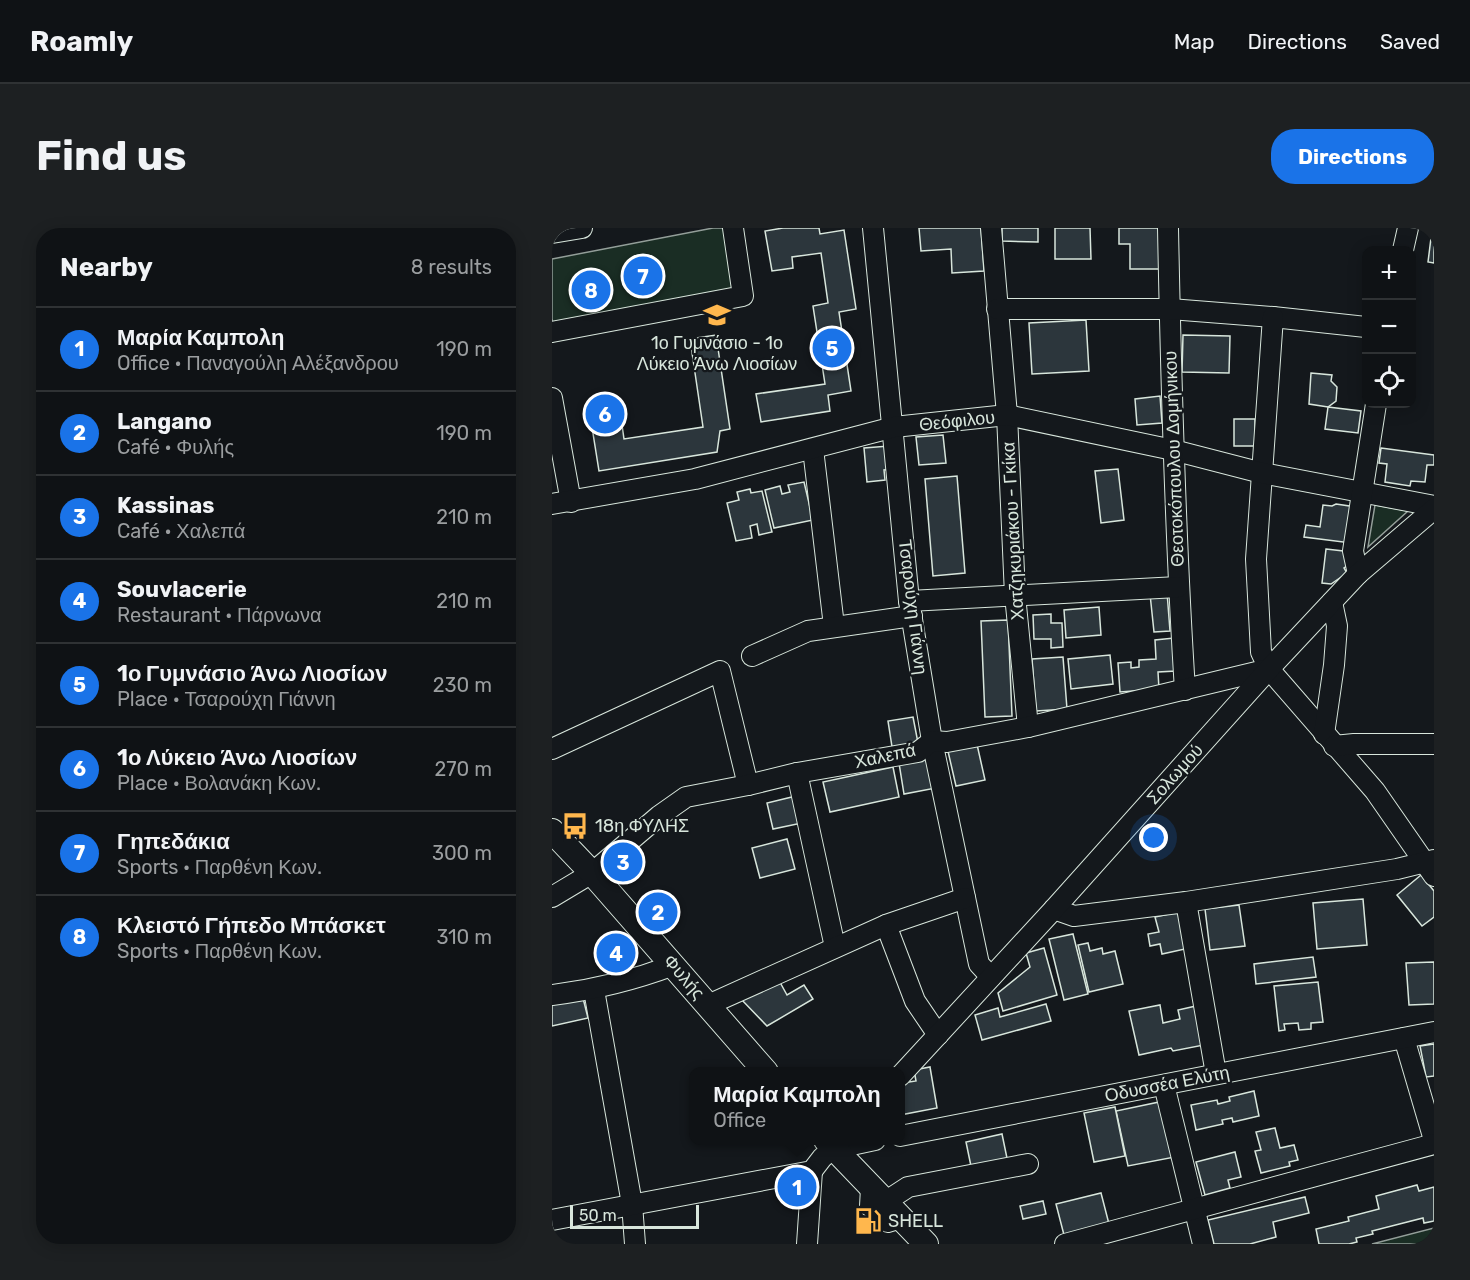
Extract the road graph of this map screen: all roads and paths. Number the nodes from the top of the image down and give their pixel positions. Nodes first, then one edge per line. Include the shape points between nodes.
1 (582, 228) edge
2 (733, 228) edge
3 (873, 228) edge
4 (992, 228) edge
5 (1168, 228) edge
6 (1408, 228) edge
7 (552, 233) edge
8 (1404, 246) edge
9 (997, 309) junction
10 (1170, 309) junction
11 (1273, 317) junction
12 (1362, 327) edge
13 (552, 332) edge
14 (552, 398) edge
15 (1375, 408) edge
16 (1007, 415) junction
17 (894, 427) junction
18 (813, 449) junction
19 (1173, 450) junction
20 (1262, 473) junction
21 (1363, 492) junction
22 (561, 503) edge
23 (1434, 507) edge
24 (1358, 574) junction
25 (1178, 587) junction
26 (1015, 595) junction
27 (1332, 603) junction
28 (911, 609) junction
29 (834, 626) junction
30 (752, 656) dead end
31 (1269, 669) junction
32 (1185, 690) junction
33 (1028, 727) junction
34 (1329, 740) junction
35 (932, 741) junction
36 (1434, 744) edge
37 (552, 749) edge
38 (797, 773) junction
39 (748, 785) junction
40 (552, 831) edge
41 (1430, 866) edge
42 (591, 873) junction
43 (552, 897) edge
44 (965, 898) junction
45 (1186, 902) junction
46 (1054, 909) junction
47 (886, 925) junction
48 (835, 947) junction
49 (674, 965) junction
50 (991, 977) junction
51 (594, 990) junction
52 (552, 995) edge
53 (708, 1005) junction
54 (1434, 1032) edge
55 (938, 1035) junction
56 (1404, 1038) junction
57 (762, 1067) edge
58 (905, 1071) edge
59 (1216, 1074) junction
60 (1164, 1085) junction
61 (905, 1135) edge
62 (1434, 1142) edge
63 (832, 1145) edge
64 (835, 1145) edge
65 (1028, 1164) dead end
66 (812, 1171) junction
67 (886, 1203) junction
68 (632, 1204) junction
69 (1195, 1208) junction
70 (552, 1220) edge
71 (635, 1244) edge
72 (807, 1244) edge
73 (926, 1244) edge
74 (1065, 1244) edge
75 (1203, 1244) edge

1 - 7 street
2 - 13 street via 743,296
3 - 17 street, Τσαρούχη Γιάννη
4 - 9 street, Χατζηκυριάκου - Γκίκα
5 - 10 street, Θεοτοκόπουλου Δομήνικου
6 - 8 street
9 - 10 street
9 - 16 street, Χατζηκυριάκου - Γκίκα
10 - 11 street
10 - 19 street, Θεοτοκόπουλου Δομήνικου
11 - 12 street
11 - 20 street
14 - 22 street
15 - 21 street
16 - 17 street, Θεόφιλου
16 - 19 street, Θεόφιλου
16 - 26 street, Χατζηκυριάκου - Γκίκα
17 - 18 street, Θεόφιλου
17 - 28 street, Τσαρούχη Γιάννη
18 - 22 street, Θεόφιλου via 695,479
18 - 29 street
19 - 20 street, Θεόφιλου
19 - 25 street, Θεοτοκόπουλου Δομήνικου
20 - 21 street, Θεόφιλου
20 - 31 street via 1256,559 1261,652
21 - 23 street, Θεόφιλου
21 - 24 street via 1353,551
23 - 24 street, Σολωμού
24 - 27 street, Σολωμού
25 - 26 street
25 - 32 street, Θεοτοκόπουλου Δομήνικου
26 - 28 street
26 - 33 street, Χατζηκυριάκου - Γκίκα
27 - 31 street, Σολωμού
27 - 34 street via 1337,626
28 - 29 street
28 - 35 street, Τσαρούχη Γιάννη
29 - 30 street via 808,631
31 - 32 street, Χαλεπά
31 - 34 street
31 - 46 street, Σολωμού
32 - 33 street, Χαλεπά
33 - 35 street, Χαλεπά via 947,742
34 - 36 street via 1354,744
34 - 41 street via 1375,791
35 - 38 street, Χαλεπά via 918,752
35 - 44 street, Τσαρούχη Γιάννη
37 - 39 street via 720,671
38 - 39 street, Χαλεπά
38 - 48 street
39 - 42 street, Χαλεπά via 686,797
40 - 42 main road, Φυλής
41 - 45 street
42 - 43 street, Χαλεπά
42 - 49 main road, Φυλής
44 - 47 street
44 - 50 street, Τσαρούχη Γιάννη via 979,964
45 - 46 street via 1074,916
45 - 59 street
46 - 50 street, Σολωμού
47 - 48 street
47 - 55 street via 915,1001
48 - 53 street
49 - 51 street
49 - 53 main road, Φυλής
50 - 55 street, Σολωμού
51 - 52 street
51 - 68 street
53 - 57 main road, Φυλής
54 - 56 street, Οδυσσέα Ελύτη
55 - 58 street, Σολωμού
56 - 59 street, Οδυσσέα Ελύτη
56 - 62 street
59 - 60 street, Οδυσσέα Ελύτη
60 - 61 street, Οδυσσέα Ελύτη
60 - 69 street
62 - 69 street
63 - 66 street
64 - 67 main road
65 - 67 street via 908,1187
66 - 68 street
66 - 72 street
67 - 73 main road
68 - 70 street
68 - 71 street
69 - 74 street
69 - 75 street

